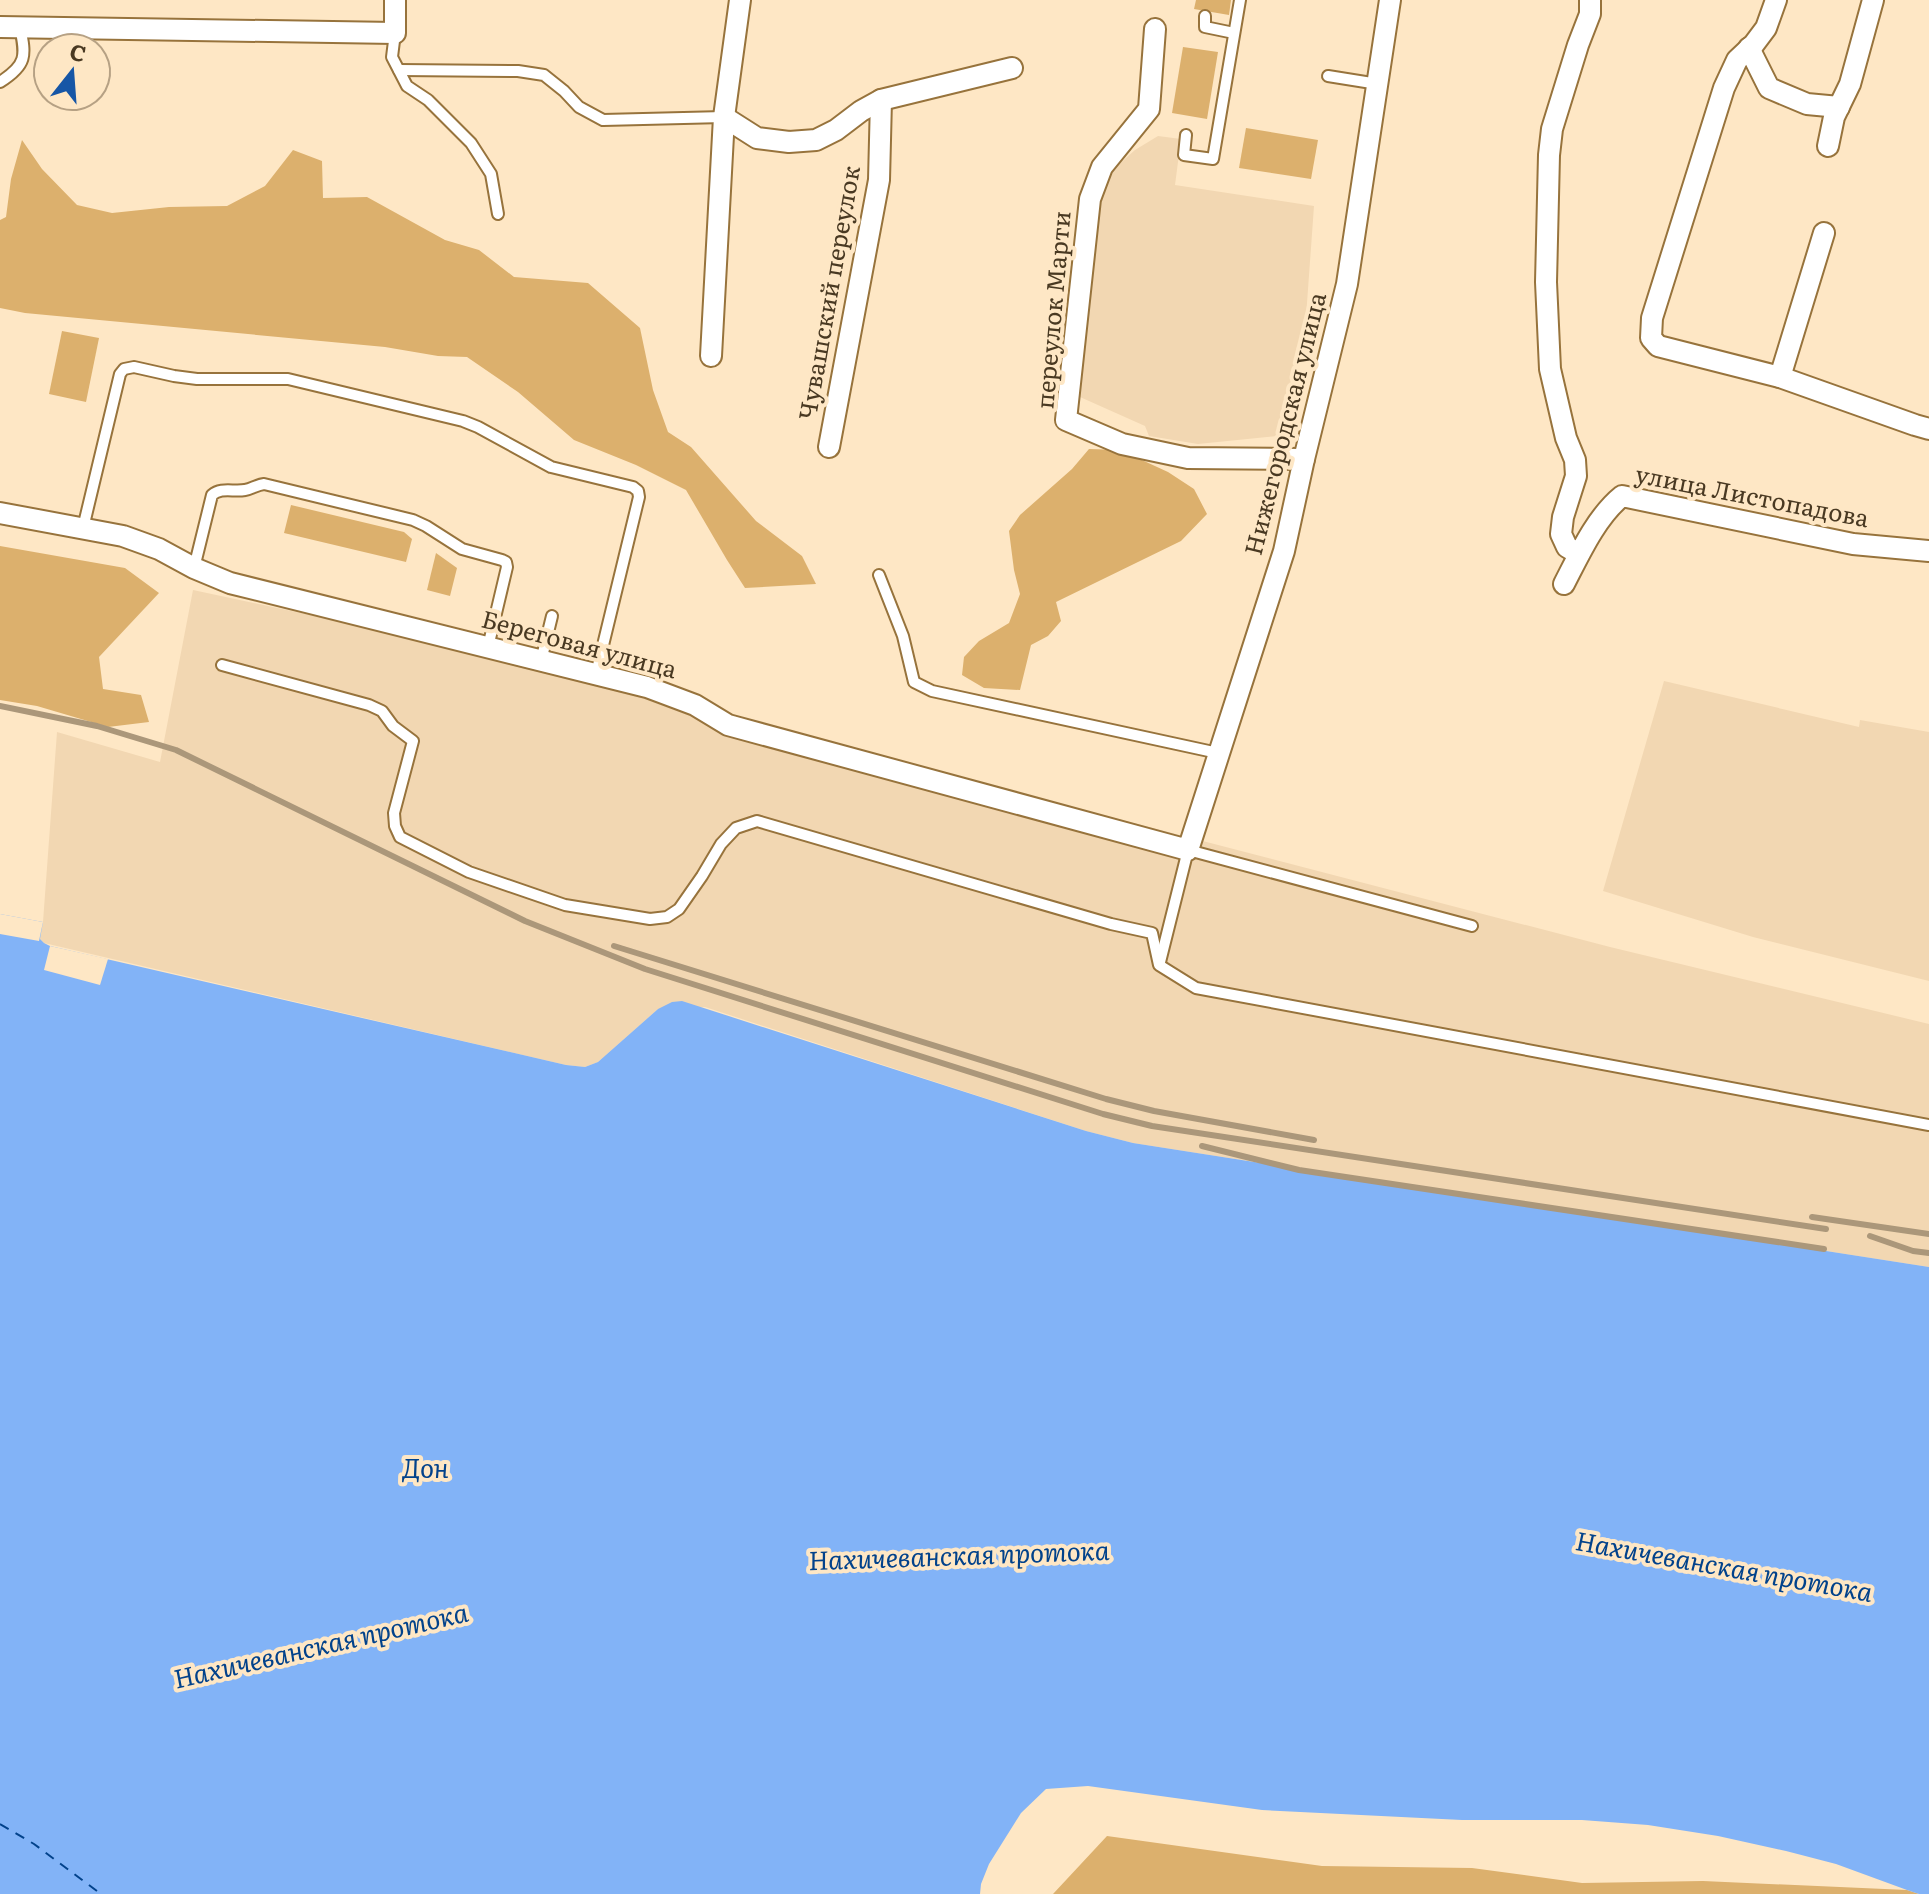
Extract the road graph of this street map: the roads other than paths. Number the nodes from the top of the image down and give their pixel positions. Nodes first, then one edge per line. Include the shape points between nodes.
1 (395, 0) edge
2 (740, 0) edge
3 (1240, 0) edge
4 (1390, 0) edge
5 (1590, 0) edge
6 (1776, 0) edge
7 (1873, 0) edge
8 (1205, 16) dead end
9 (10, 27) edge
10 (1155, 29) dead end
11 (395, 33) junction
12 (1234, 33) junction
13 (1749, 48) junction
14 (1012, 68) dead end
15 (399, 70) junction
16 (1328, 76) dead end
17 (0, 82) edge
18 (1378, 84) junction
19 (881, 100) junction
20 (1839, 107) junction
21 (724, 117) junction
22 (1186, 135) dead end
23 (1828, 146) dead end
24 (498, 214) dead end
25 (1824, 233) dead end
26 (711, 356) dead end
27 (1780, 377) junction
28 (1929, 429) edge
29 (829, 447) dead end
30 (1304, 459) junction
31 (0, 513) edge
32 (83, 528) junction
33 (1929, 551) edge
34 (1579, 554) junction
35 (194, 568) junction
36 (879, 575) dead end
37 (1564, 584) dead end
38 (552, 616) dead end
39 (488, 647) junction
40 (541, 661) junction
41 (222, 665) dead end
42 (596, 674) junction
43 (1218, 753) junction
44 (1188, 850) junction
45 (1472, 926) dead end
46 (1159, 965) junction
47 (1929, 1125) edge

1 - 11 street
2 - 21 street
3 - 12 lane
4 - 18 street, Нижегородская улица
5 - 34 street via 1552,129 1546,282 1550,369 1576,476 1561,534 1567,547
6 - 13 street via 1766,28
7 - 20 street
8 - 12 lane via 1205,27
9 - 11 street
9 - 17 lane via 25,50 17,70
10 - 30 street, переулок Марти via 1149,109 1102,167 1090,199 1066,420 1122,444 1188,458
11 - 15 lane via 392,57
12 - 22 lane via 1213,159 1184,155
13 - 20 street via 1769,88 1807,104
13 - 27 street via 1724,88 1652,318 1651,338 1658,346
14 - 19 street, Чувашский переулок
15 - 21 lane via 544,75 579,107 603,120
15 - 24 lane via 407,86 471,143 491,174
16 - 18 lane
18 - 30 street, Нижегородская улица via 1347,284
19 - 21 street, Чувашский переулок via 816,140 757,138
19 - 29 street, Чувашский переулок via 879,180
20 - 23 street
21 - 26 street
25 - 27 street
27 - 28 street
30 - 43 street, Нижегородская улица via 1284,551
31 - 32 street, Береговая улица
32 - 35 street, Береговая улица via 142,536
32 - 42 lane via 124,369 197,379 288,379 463,421 551,467 638,491
33 - 34 street, улица Листопадова via 1853,544 1622,496 1610,505
34 - 37 street, улица Листопадова
35 - 39 street, Береговая улица via 230,583
35 - 39 lane via 212,495 218,490 264,484 413,520 462,549 506,562
36 - 43 lane via 914,682 932,691
38 - 40 lane
39 - 40 street, Береговая улица
40 - 42 street, Береговая улица
41 - 46 lane via 382,711 413,741 394,813 400,837 469,872 565,905 667,917 679,909 721,844 736,828 757,821 1152,933
42 - 44 street, Береговая улица via 695,705 728,725
43 - 44 street, Нижегородская улица
44 - 45 lane
44 - 46 lane
46 - 47 lane via 1196,988

